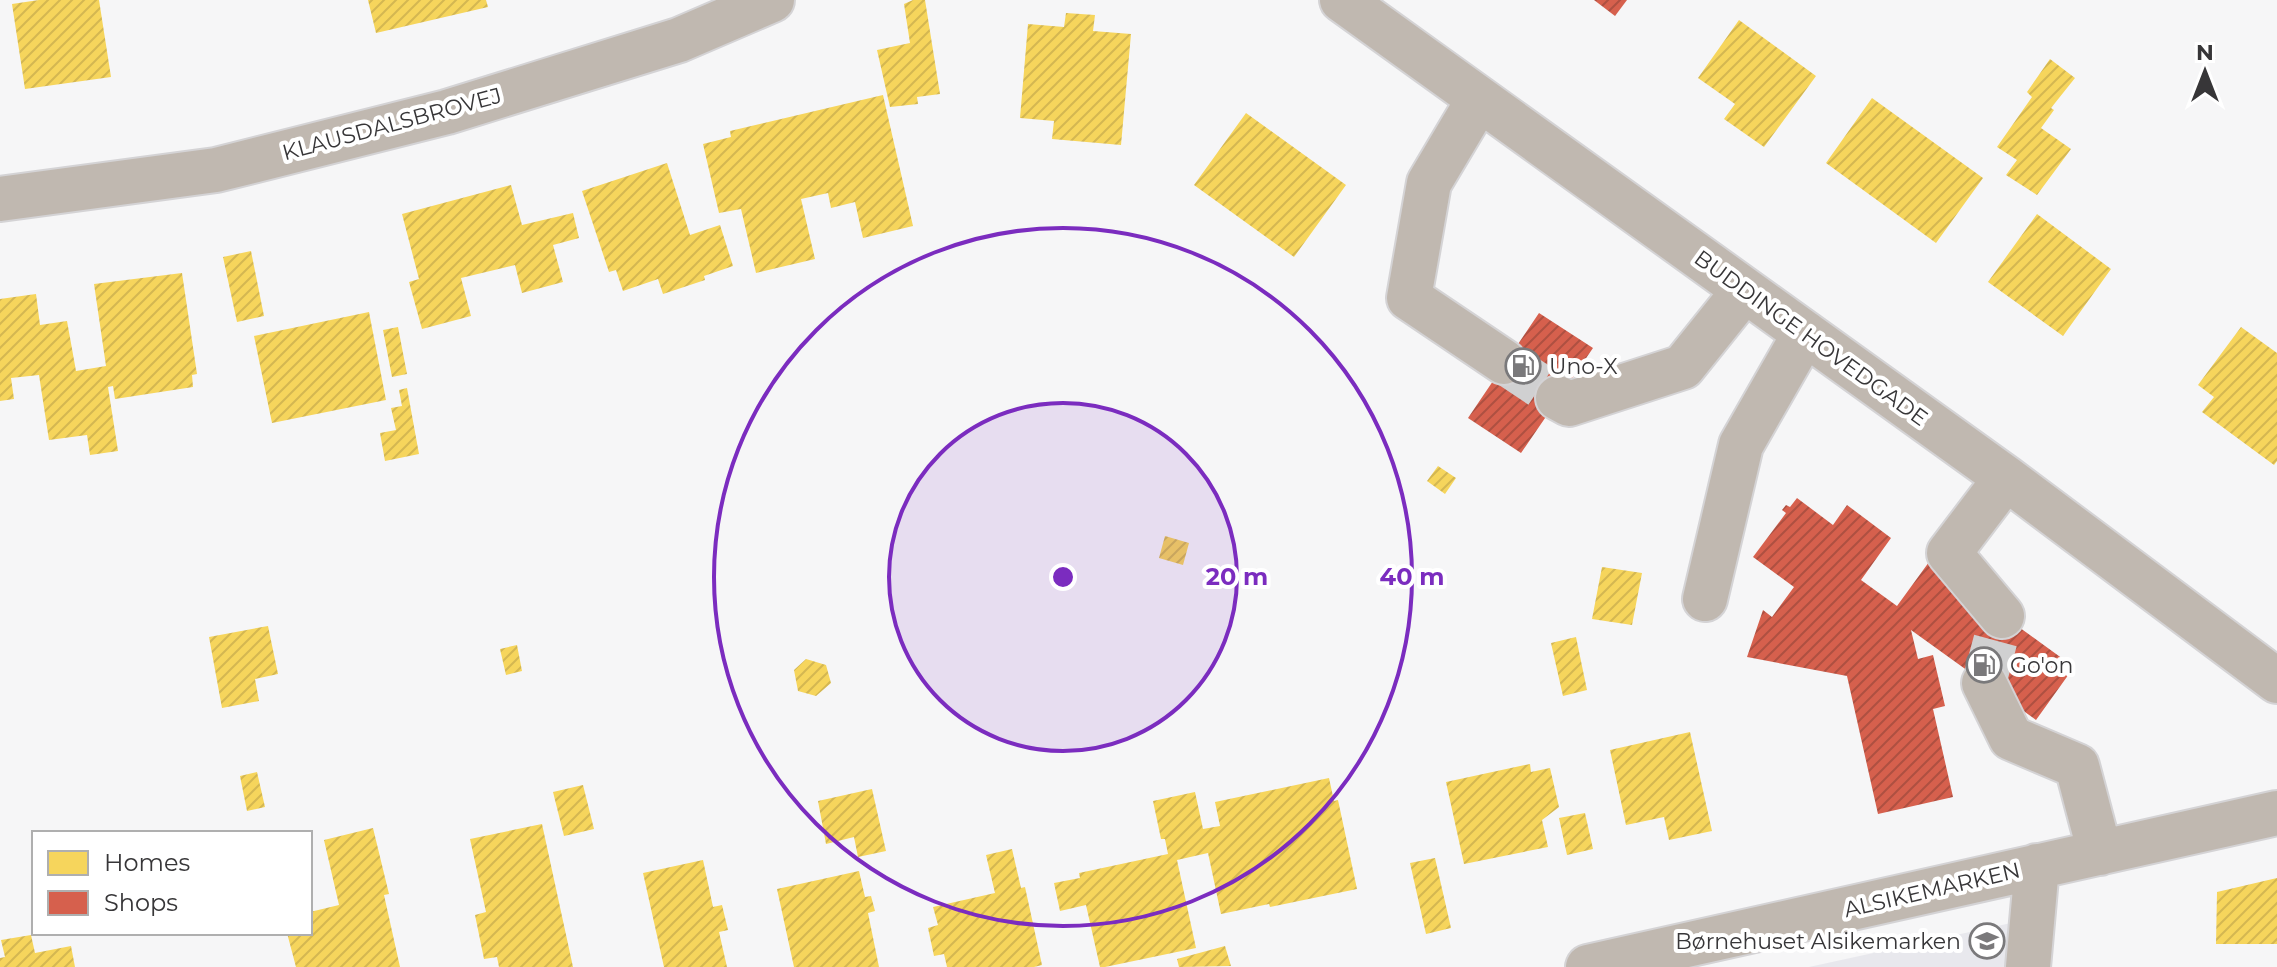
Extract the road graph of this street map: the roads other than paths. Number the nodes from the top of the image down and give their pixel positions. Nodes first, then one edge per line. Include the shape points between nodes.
1 (772, 0) edge
2 (1342, 0) edge
3 (1479, 99) junction
4 (0, 199) edge
5 (1744, 291) junction
6 (1805, 333) junction
7 (1504, 362) tunnel mouth
8 (1558, 398) tunnel mouth
9 (2006, 478) junction
10 (1705, 599) dead end
11 (2002, 616) dead end
12 (2277, 681) edge
13 (1984, 683) tunnel mouth
14 (2277, 813) edge
15 (2100, 853) junction
16 (2037, 866) junction
17 (1706, 954) edge
18 (1588, 967) edge
19 (2028, 967) edge

1 - 4 street, KLAUSDALSBROVEJ via 679,40 447,112 216,170
2 - 3 street, BUDDINGE HOVEDGADE
3 - 5 street, BUDDINGE HOVEDGADE
3 - 7 street via 1429,183 1409,298
5 - 6 street, BUDDINGE HOVEDGADE
5 - 8 street via 1683,367 1569,404
6 - 9 street, BUDDINGE HOVEDGADE
6 - 10 street via 1741,445
9 - 11 street via 1949,553
9 - 12 street, BUDDINGE HOVEDGADE
13 - 15 street via 2011,738 2077,766
14 - 15 street, ALSIKEMARKEN
15 - 16 street, ALSIKEMARKEN
16 - 17 street, ALSIKEMARKEN
16 - 19 street
17 - 18 street, ALSIKEMARKEN

